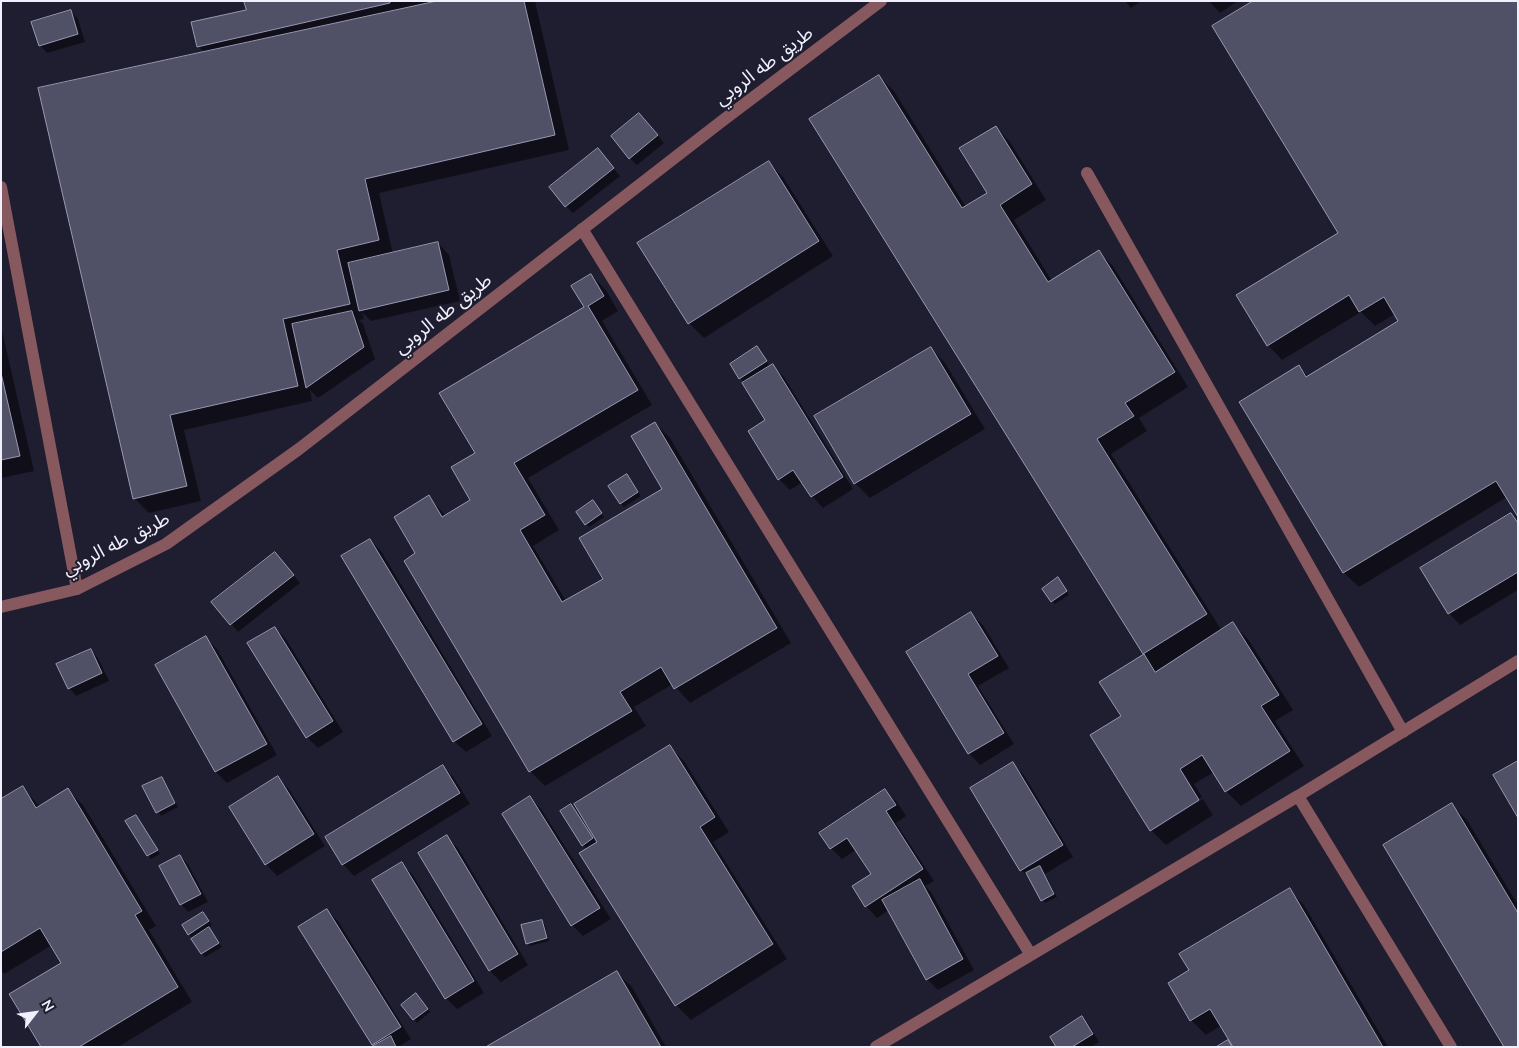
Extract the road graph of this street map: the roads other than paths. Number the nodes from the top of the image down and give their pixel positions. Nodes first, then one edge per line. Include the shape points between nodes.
1 (881, 1) edge
2 (1087, 173) dead end
3 (1, 187) edge
4 (582, 230) junction
5 (77, 589) junction
6 (1, 607) edge
7 (1518, 661) edge
8 (1403, 732) junction
9 (1298, 796) junction
10 (1031, 955) junction
11 (876, 1047) edge
12 (1450, 1047) edge

1 - 4 street, طريق طه الروبي
2 - 8 street
3 - 5 street
4 - 5 street, طريق طه الروبي via 299,449 166,544
4 - 10 street
5 - 6 street, طريق طه الروبي
7 - 8 street
8 - 9 street
9 - 10 street
9 - 12 street
10 - 11 street

